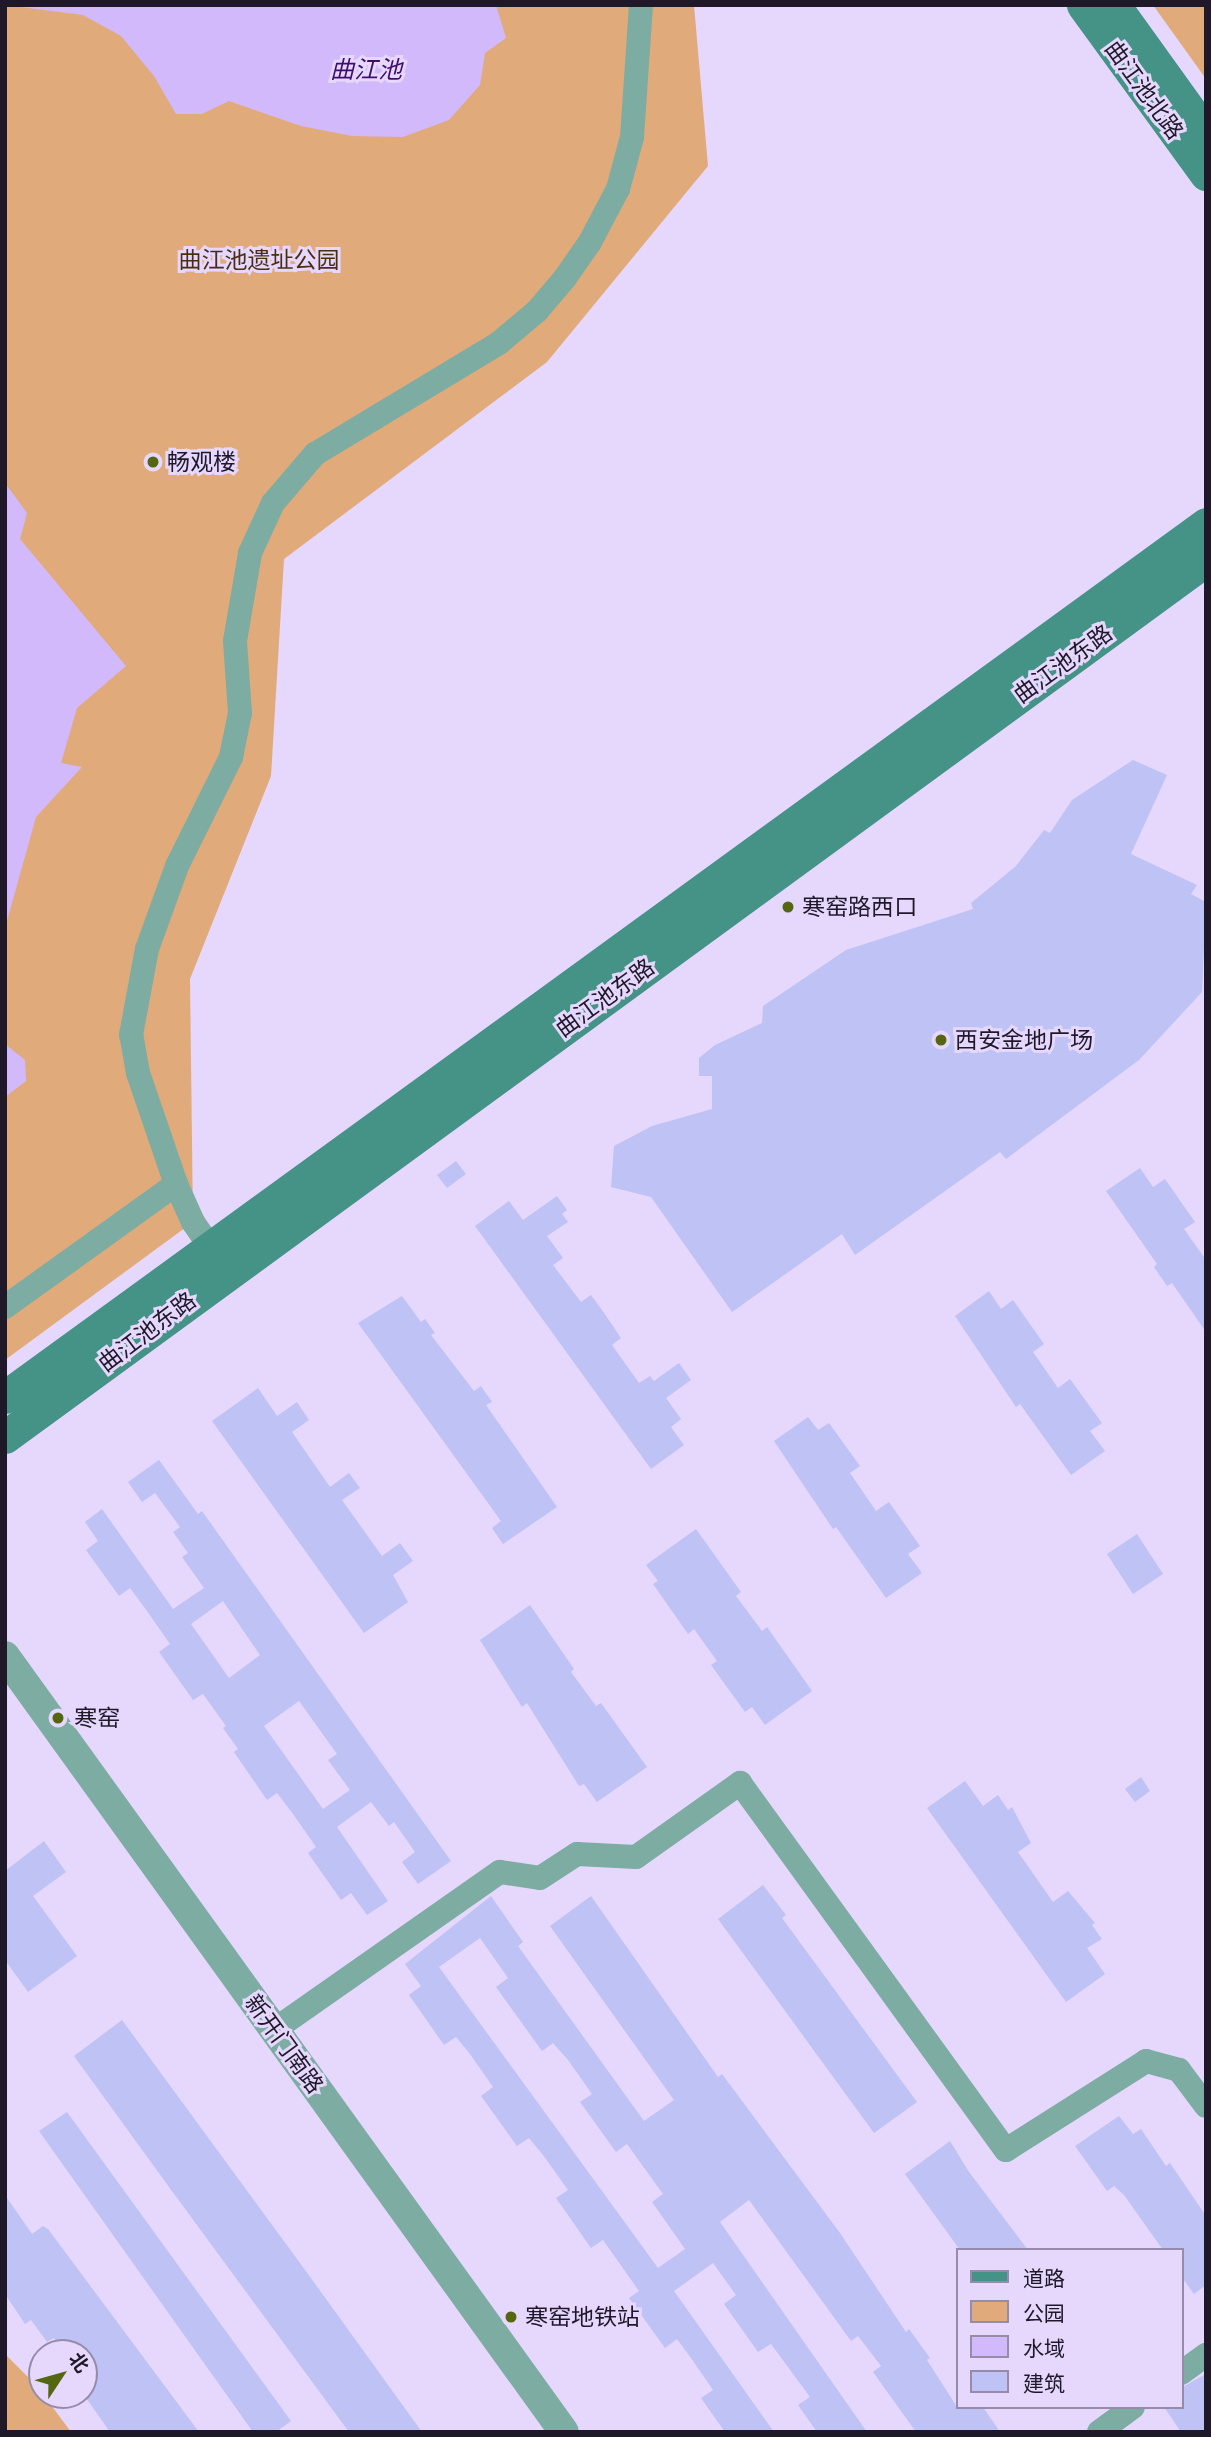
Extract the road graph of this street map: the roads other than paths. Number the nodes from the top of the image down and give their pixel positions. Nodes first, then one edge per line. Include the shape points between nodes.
1 (641, 5) edge
2 (1083, 5) edge
3 (1114, 5) edge
4 (1206, 133) edge
5 (1206, 174) edge
6 (1206, 524) edge
7 (1206, 560) edge
8 (176, 1184) junction
9 (219, 1260) junction
10 (5, 1307) edge
11 (5, 1397) edge
12 (5, 1437) edge
13 (5, 1656) edge
14 (274, 2030) junction
15 (1206, 2106) edge
16 (1206, 2355) edge
17 (1183, 2371) edge
18 (1130, 2409) edge
19 (564, 2432) edge
20 (1100, 2432) edge

1 - 8 street via 632,137 618,189 590,243 537,311 499,343 315,454 273,503 250,553 235,642 240,713 232,757 177,866 136,991 131,1035 138,1073
2 - 5 main road, 曲江池北路
3 - 4 main road, 曲江池北路
6 - 9 main road, 曲江池东路
7 - 9 main road, 曲江池东路
8 - 9 street
8 - 10 street
9 - 11 main road, 曲江池东路
9 - 12 main road, 曲江池东路
13 - 14 street, 新开门南路
14 - 15 street via 500,1872 540,1878 577,1854 636,1857 740,1783 1006,2150 1146,2061 1179,2070
14 - 19 street, 新开门南路
16 - 17 street
18 - 20 street

